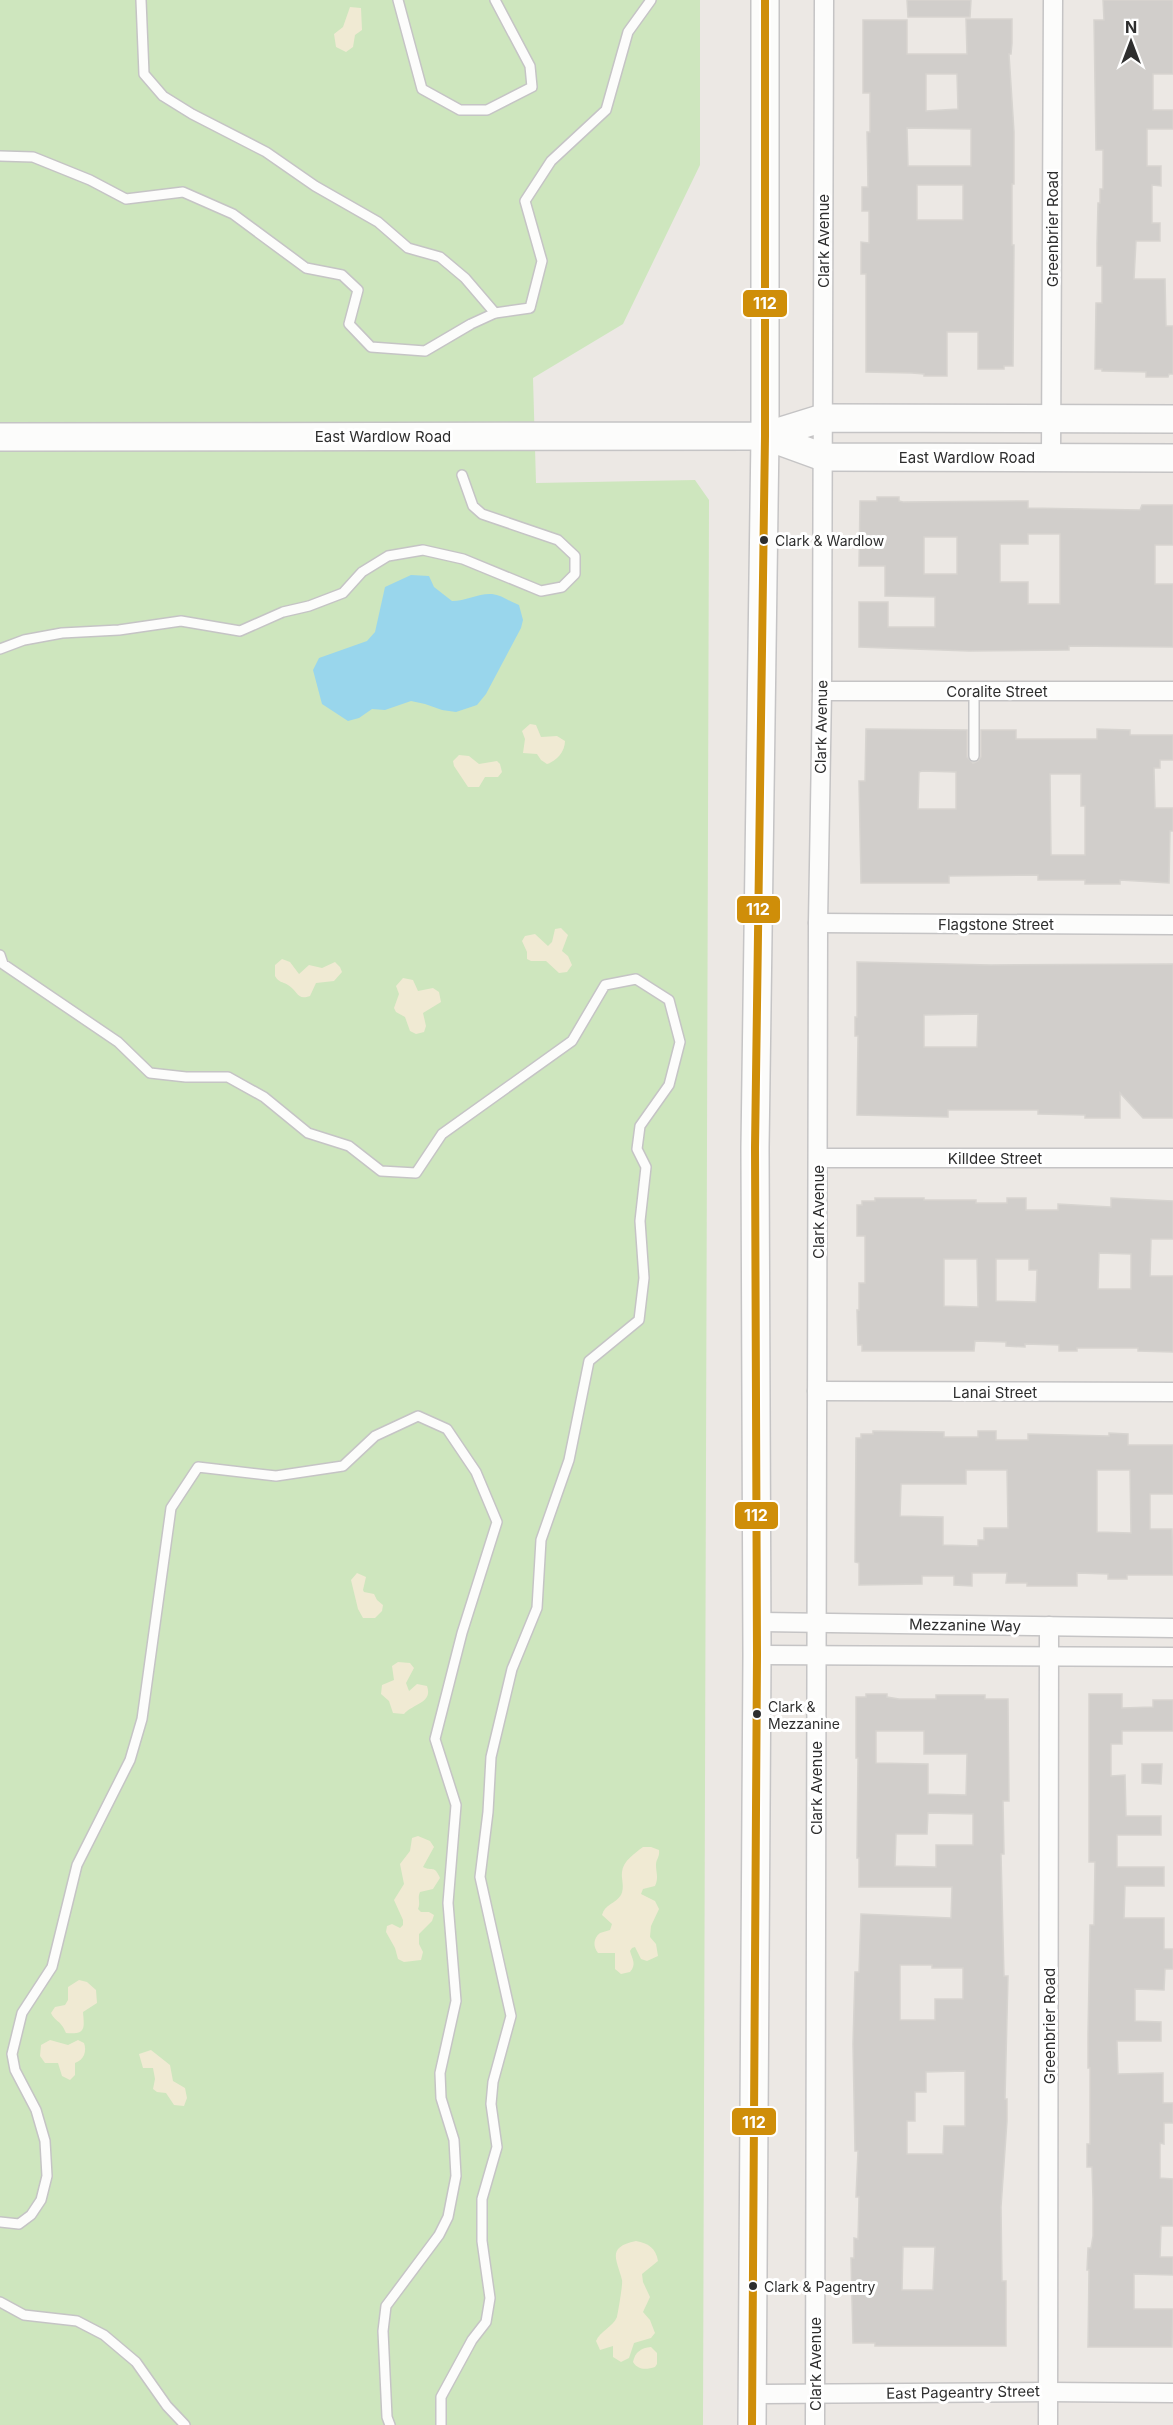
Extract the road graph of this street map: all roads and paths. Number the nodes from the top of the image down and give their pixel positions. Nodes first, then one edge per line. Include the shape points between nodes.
1 (141, 0) edge
2 (398, 0) edge
3 (495, 0) edge
4 (651, 0) edge
5 (765, 0) edge
6 (824, 0) edge
7 (1053, 0) edge
8 (0, 156) edge
9 (495, 313) junction
10 (823, 418) junction
11 (1052, 418) junction
12 (1173, 419) edge
13 (765, 436) junction
14 (0, 437) edge
15 (823, 458) junction
16 (1051, 458) junction
17 (1173, 458) edge
18 (462, 475) dead end
19 (0, 650) edge
20 (822, 691) junction
21 (1173, 691) edge
22 (974, 692) junction
23 (974, 756) dead end
24 (818, 923) junction
25 (1173, 925) edge
26 (0, 955) edge
27 (818, 1158) junction
28 (1173, 1158) edge
29 (817, 1391) junction
30 (1173, 1392) edge
31 (757, 1622) junction
32 (816, 1622) junction
33 (1049, 1626) junction
34 (1173, 1628) edge
35 (758, 1655) junction
36 (816, 1655) junction
37 (1049, 1656) junction
38 (1173, 1657) edge
39 (0, 2222) edge
40 (0, 2302) edge
41 (1048, 2391) junction
42 (1173, 2393) edge
43 (752, 2394) junction
44 (815, 2394) junction
45 (185, 2425) edge
46 (390, 2425) edge
47 (441, 2425) edge
48 (752, 2425) edge
49 (815, 2425) edge
50 (1048, 2425) edge

1 - 9 lane via 144,74 163,96 266,152 378,222 408,248 440,257 465,278
2 - 3 lane via 422,88 460,110 487,110 532,87 530,66
4 - 9 lane via 628,32 606,110 551,161 525,201 542,261 530,308
5 - 13 main road
6 - 10 street, Clark Avenue
7 - 11 street, Greenbrier Road
8 - 9 lane via 33,157 126,199 183,192 233,214 306,268 342,275 358,290 349,324 371,346 425,351
10 - 11 main road, East Wardlow Road
10 - 13 main road, East Wardlow Road
10 - 15 street, Clark Avenue
11 - 12 main road, East Wardlow Road
11 - 16 street, Greenbrier Road
13 - 14 main road, East Wardlow Road
13 - 15 main road, East Wardlow Road
13 - 31 main road via 755,1148
15 - 16 main road, East Wardlow Road
15 - 20 street, Clark Avenue
16 - 17 main road, East Wardlow Road
18 - 19 lane via 473,506 483,514 558,540 575,556 574,573 562,587 541,591 463,559 423,550 388,556 362,573 343,593 240,631 181,621 62,633 24,640
20 - 22 street, Coralite Street
20 - 24 street, Clark Avenue
21 - 22 street, Coralite Street
22 - 23 lane
24 - 25 street, Flagstone Street
24 - 27 street, Clark Avenue
26 - 47 lane via 3,964 118,1042 150,1073 228,1077 264,1097 308,1133 349,1146 381,1172 416,1173 442,1134 572,1041 606,985 636,979 669,1000 680,1042 669,1085 640,1126 637,1149 646,1167 640,1221 644,1278 639,1320 589,1361 569,1460 541,1540 537,1608 512,1669 491,1757 480,1877 511,2016 493,2082 491,2104 497,2147 482,2199 482,2241 490,2298 486,2322 441,2397
27 - 28 street, Killdee Street
27 - 29 street, Clark Avenue
29 - 30 street, Lanai Street
29 - 32 street, Clark Avenue
31 - 32 street, Mezzanine Way
31 - 35 main road
32 - 33 street, Mezzanine Way
32 - 36 street, Clark Avenue
33 - 34 street, Mezzanine Way
33 - 37 street, Greenbrier Road
35 - 36 street, Mezzanine Way
35 - 43 main road
36 - 37 street, Mezzanine Way
36 - 44 street, Clark Avenue
37 - 38 street, Mezzanine Way
37 - 41 street, Greenbrier Road
39 - 46 lane via 19,2224 31,2215 41,2200 47,2176 42,2130 15,2070 12,2054 22,2013 52,1967 76,1865 130,1760 142,1719 171,1508 198,1467 276,1476 343,1466 375,1436 418,1416 447,1429 476,1472 497,1522 462,1633 435,1739 456,1805 448,1903 456,2001 440,2073 441,2098 454,2140 456,2176 448,2217 439,2235 386,2306 383,2331
40 - 45 lane via 24,2315 76,2321 104,2335 136,2362
41 - 42 street, East Pageantry Street
41 - 44 street, East Pageantry Street
41 - 50 street, Greenbrier Road
43 - 44 street, East Pageantry Street
43 - 48 main road
44 - 49 street, Clark Avenue

